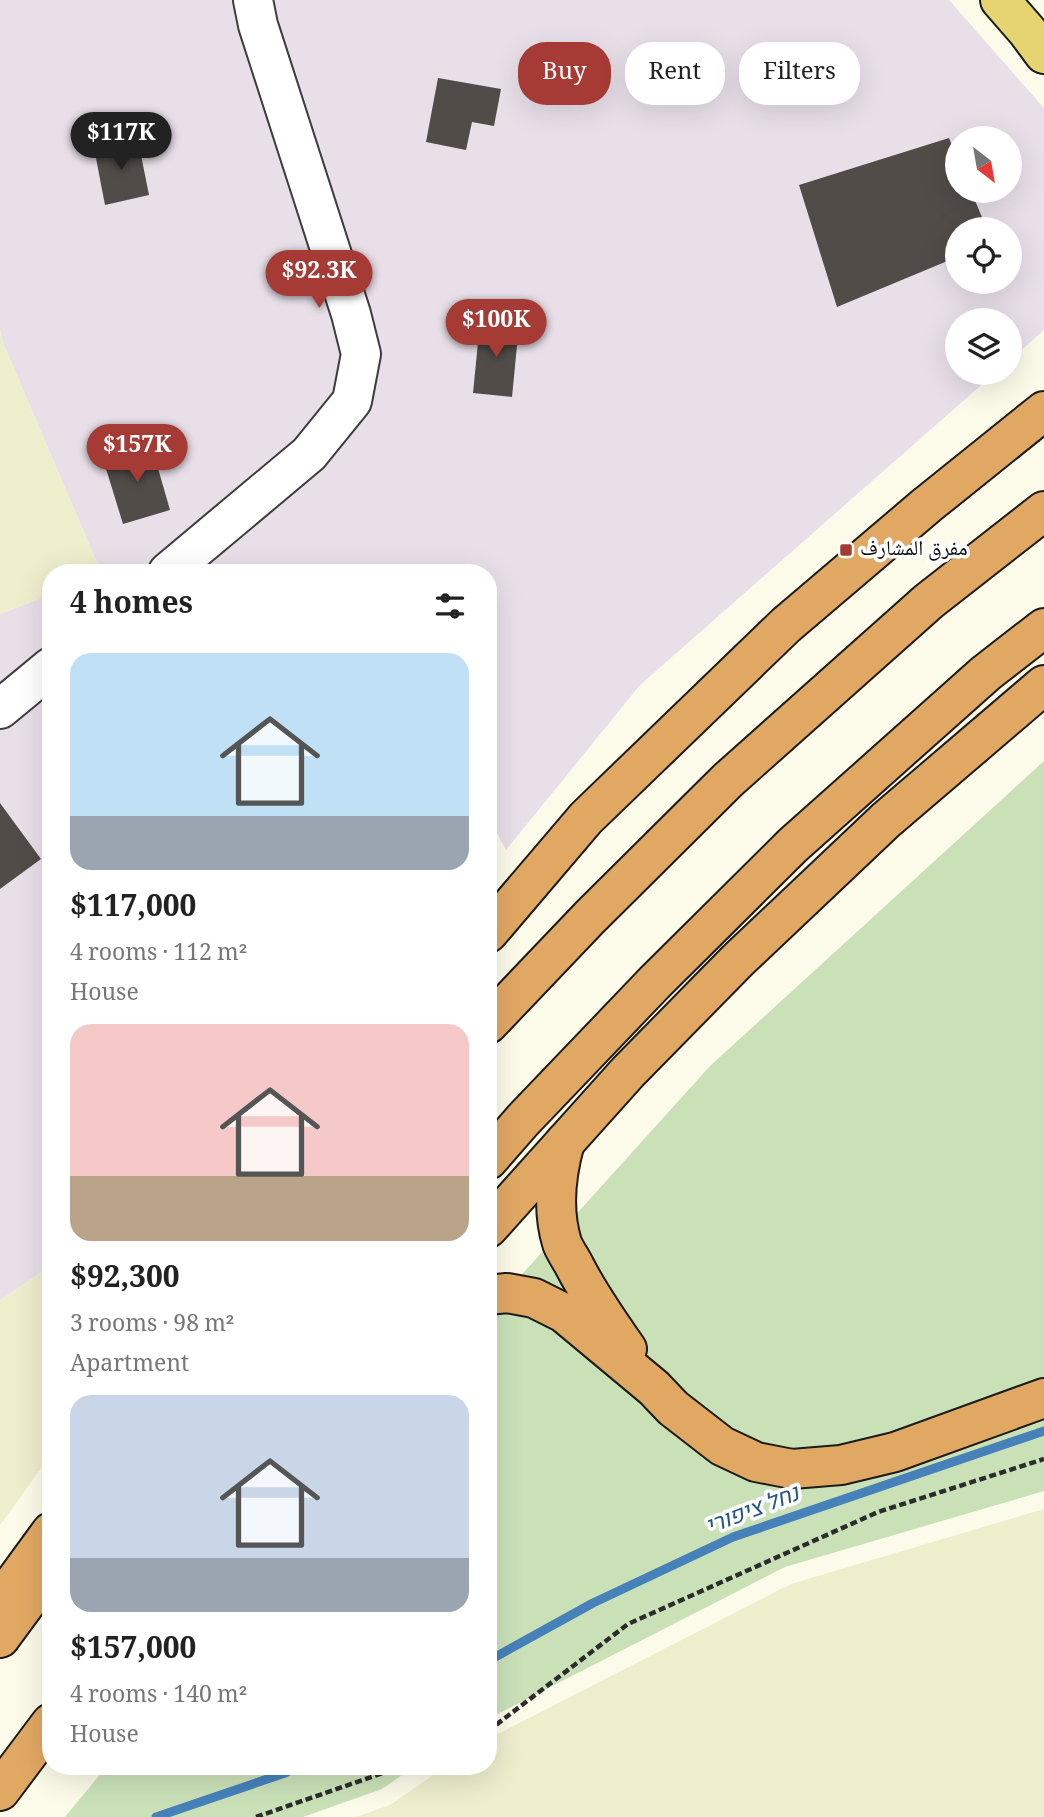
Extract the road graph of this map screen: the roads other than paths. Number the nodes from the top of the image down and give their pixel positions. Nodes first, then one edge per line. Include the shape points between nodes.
1 (253, 0) edge
2 (1000, 0) edge
3 (1044, 54) edge
4 (1044, 411) edge
5 (1044, 511) edge
6 (178, 564) edge
7 (1044, 628) edge
8 (42, 674) edge
9 (1044, 685) edge
10 (0, 709) edge
11 (497, 922) edge
12 (497, 1015) edge
13 (565, 1142) junction
14 (497, 1150) edge
15 (497, 1218) edge
16 (497, 1294) edge
17 (654, 1388) junction
18 (1044, 1398) edge
19 (42, 1544) edge
20 (42, 1582) edge
21 (0, 1602) edge
22 (0, 1638) edge
23 (42, 1735) edge
24 (42, 1772) edge
25 (0, 1791) edge
26 (5, 1817) edge

1 - 6 street via 361,354 352,401 309,454
2 - 3 main road
4 - 11 highway via 786,625 586,818
5 - 12 highway via 929,601 728,780
7 - 14 highway via 986,673 793,845 655,982
8 - 10 street
9 - 13 highway via 886,820 737,961
13 - 15 highway
13 - 17 highway via 556,1188 562,1244 592,1299
16 - 17 highway via 534,1298 564,1313
17 - 18 highway via 722,1446 756,1462 792,1469 841,1465 895,1452
19 - 21 highway
20 - 22 highway
23 - 25 highway
24 - 26 highway

